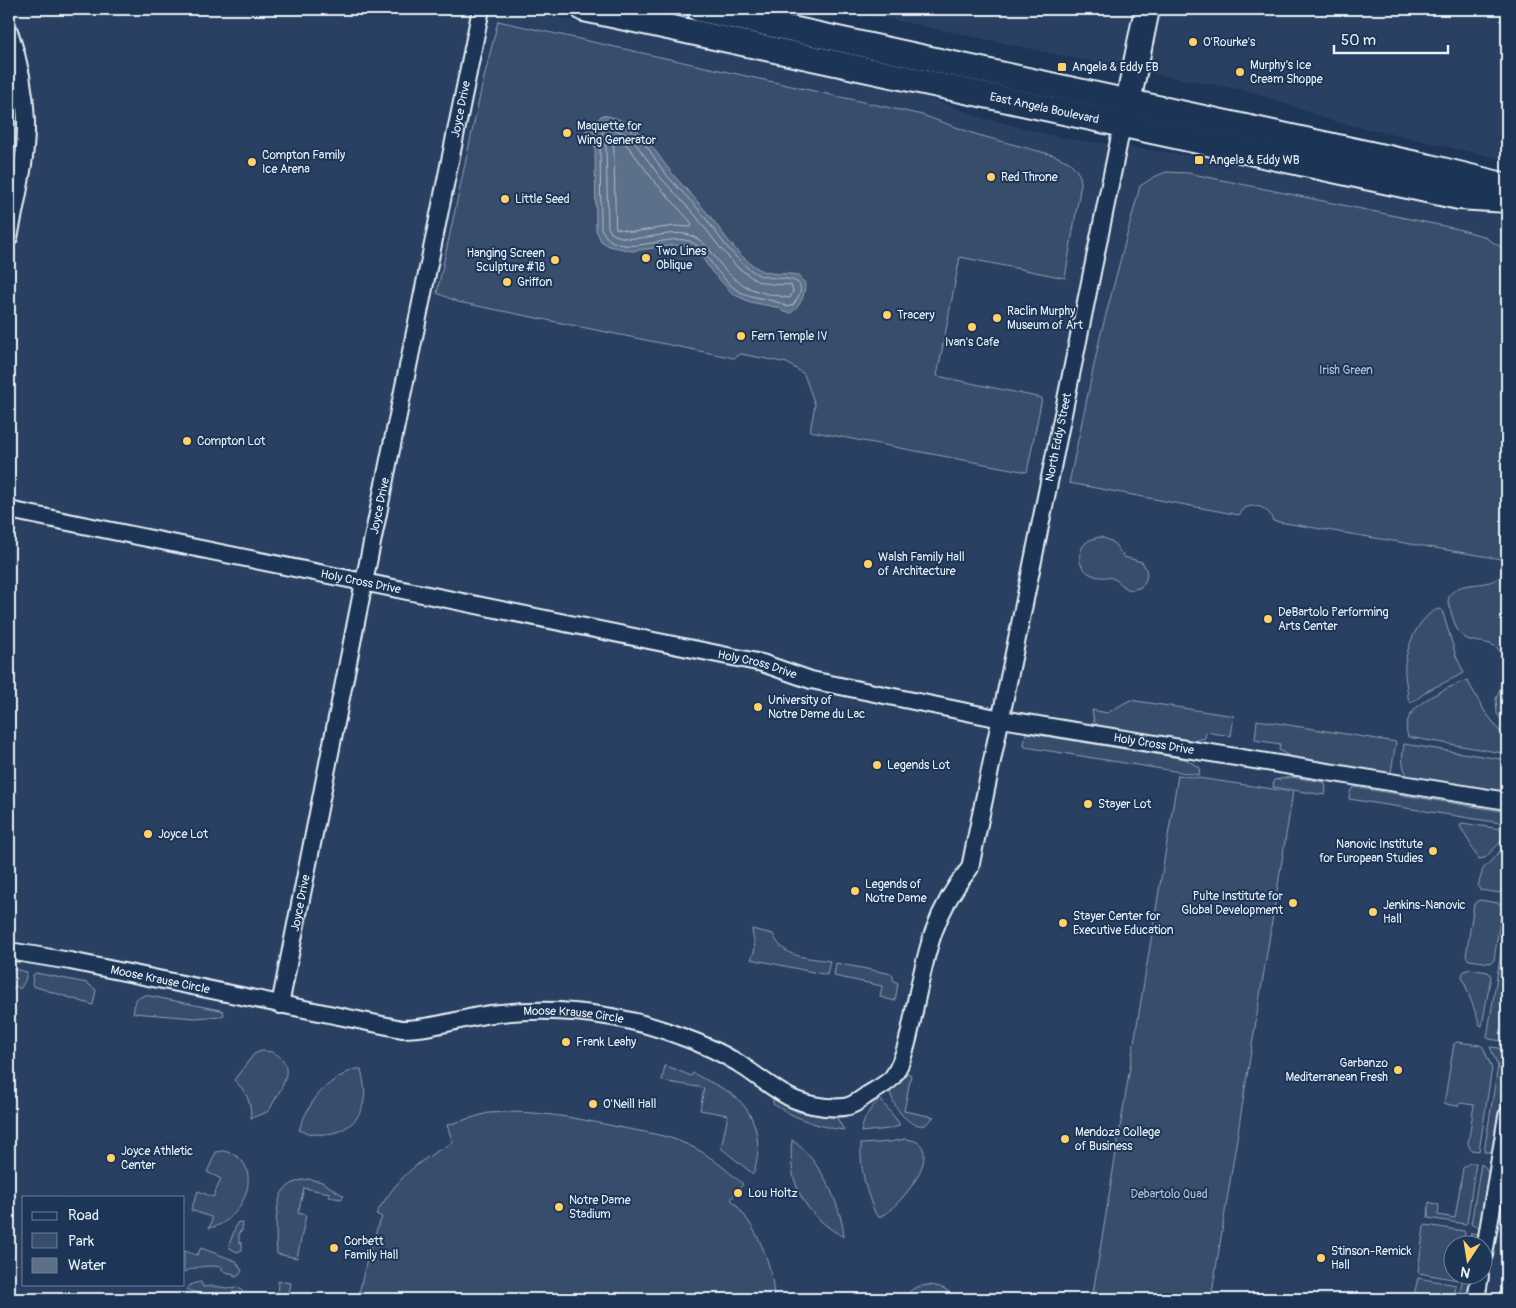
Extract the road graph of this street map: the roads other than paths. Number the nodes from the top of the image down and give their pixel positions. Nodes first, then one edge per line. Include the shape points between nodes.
1 (481, 9) edge
2 (584, 9) edge
3 (699, 9) edge
4 (1148, 9) edge
5 (9, 32) edge
6 (1129, 101) junction
7 (1122, 126) junction
8 (1507, 186) edge
9 (1507, 200) edge
10 (9, 238) edge
11 (9, 510) edge
12 (364, 582) junction
13 (1001, 719) junction
14 (1507, 801) edge
15 (970, 868) joint
16 (9, 951) edge
17 (280, 1004) junction
18 (1507, 1116) edge
19 (1487, 1236) edge
20 (1478, 1286) edge
21 (1476, 1299) edge

1 - 12 street, Joyce Drive
2 - 7 main road, East Angela Boulevard
3 - 6 main road, East Angela Boulevard
4 - 6 main road, North Eddy Street
5 - 10 street via 22,84 26,122 23,163
6 - 7 main road, North Eddy Street
6 - 8 main road, East Angela Boulevard
7 - 9 main road, East Angela Boulevard via 1459,197
7 - 13 street, North Eddy Street
11 - 12 street, Holy Cross Drive
12 - 13 street, Holy Cross Drive via 762,663 811,680
12 - 17 street, Joyce Drive
13 - 14 street, Holy Cross Drive
13 - 15 street, North Eddy Street
15 - 17 street, Moose Krause Circle via 935,926 906,1048 892,1077 855,1103 844,1106 798,1101 712,1049 648,1024 620,1018 569,1011 518,1011 475,1016 427,1028 402,1029
16 - 17 street, Moose Krause Circle
18 - 19 street
20 - 21 street

